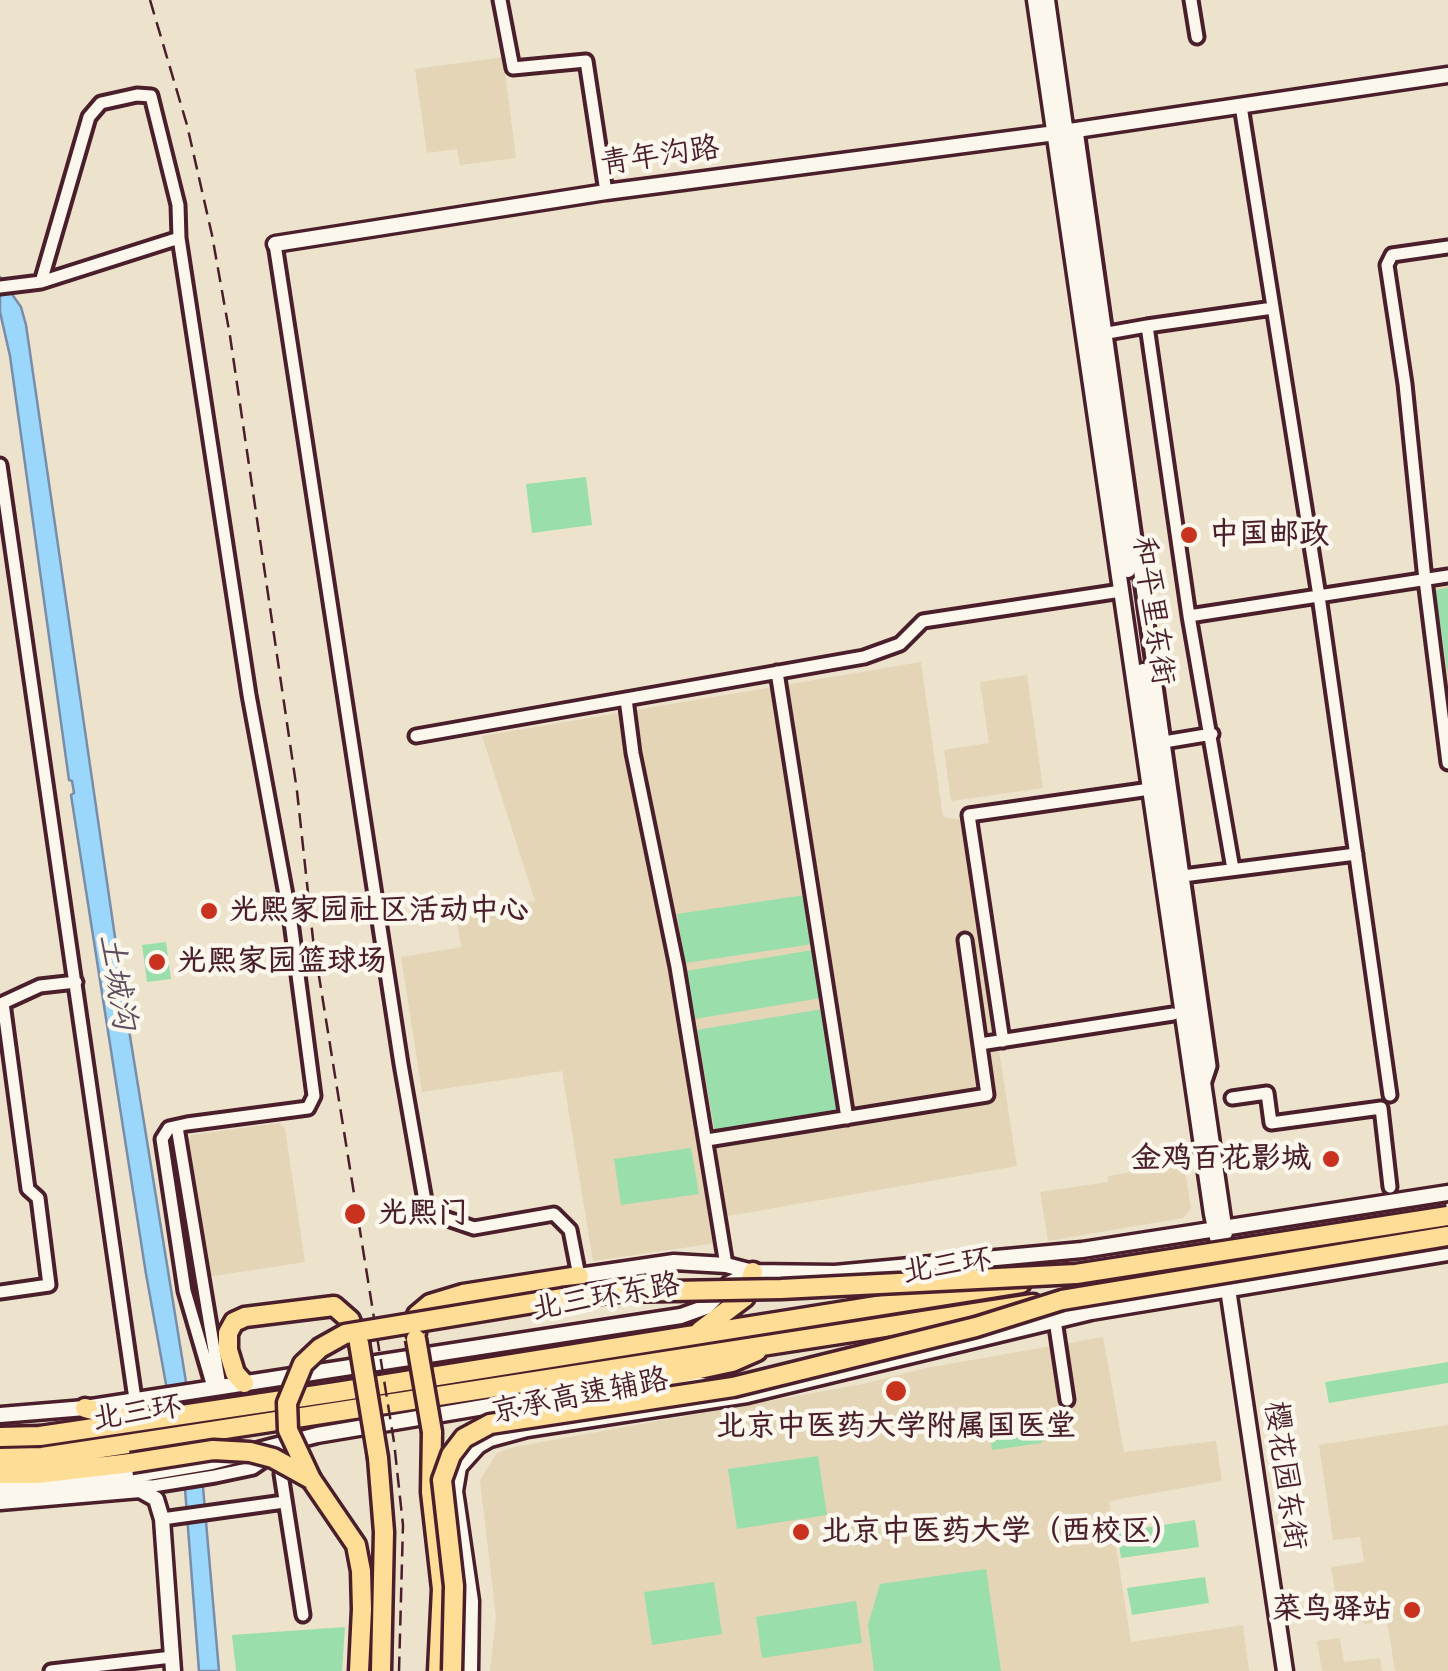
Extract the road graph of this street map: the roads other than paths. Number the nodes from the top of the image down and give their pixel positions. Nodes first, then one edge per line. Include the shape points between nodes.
1 (500, 0) edge
2 (1036, 0) edge
3 (1047, 0) edge
4 (1191, 0) edge
5 (1197, 38) dead end
6 (1448, 75) edge
7 (1240, 106) junction
8 (1065, 131) junction
9 (606, 192) junction
10 (179, 238) junction
11 (275, 244) joint
12 (1448, 247) edge
13 (40, 282) junction
14 (0, 287) edge
15 (1273, 308) junction
16 (1147, 326) junction
17 (1101, 334) junction
18 (0, 465) edge
19 (1448, 576) edge
20 (1425, 580) junction
21 (1122, 590) junction
22 (1319, 596) junction
23 (1190, 616) junction
24 (777, 672) junction
25 (626, 699) junction
26 (1212, 734) junction
27 (416, 736) dead end
28 (1164, 742) junction
29 (1448, 763) edge
30 (1150, 789) junction
31 (1356, 854) junction
32 (1233, 869) junction
33 (1183, 876) junction
34 (965, 940) dead end
35 (76, 982) junction
36 (2, 1004) edge
37 (1172, 1014) dead end
38 (1003, 1041) junction
39 (980, 1044) junction
40 (1204, 1084) junction
41 (1390, 1095) dead end
42 (1232, 1098) dead end
43 (847, 1118) junction
44 (177, 1127) junction
45 (708, 1140) junction
46 (1390, 1187) dead end
47 (1448, 1192) edge
48 (1448, 1216) edge
49 (1220, 1229) junction
50 (1188, 1234) junction
51 (1448, 1236) edge
52 (1082, 1250) junction
53 (1448, 1253) edge
54 (726, 1265) junction
55 (753, 1272) junction
56 (1076, 1274) junction
57 (579, 1276) junction
58 (730, 1284) junction
59 (1228, 1289) junction
60 (0, 1292) edge
61 (1199, 1294) junction
62 (1062, 1300) junction
63 (1091, 1312) junction
64 (1055, 1320) junction
65 (696, 1334) junction
66 (779, 1341) junction
67 (662, 1377) junction
68 (244, 1383) junction
69 (212, 1387) junction
70 (747, 1394) junction
71 (140, 1398) junction
72 (1067, 1400) dead end
73 (339, 1401) junction
74 (85, 1408) junction
75 (0, 1414) edge
76 (133, 1421) junction
77 (317, 1435) junction
78 (0, 1438) edge
79 (286, 1447) junction
80 (0, 1458) edge
81 (213, 1469) junction
82 (0, 1474) edge
83 (312, 1479) junction
84 (88, 1483) junction
85 (0, 1489) edge
86 (0, 1502) edge
87 (284, 1502) junction
88 (170, 1519) junction
89 (303, 1615) dead end
90 (172, 1664) edge
91 (81, 1669) edge
92 (51, 1671) edge
93 (359, 1671) edge
94 (381, 1671) edge
95 (438, 1671) edge
96 (452, 1671) edge
97 (470, 1671) edge
98 (1285, 1671) edge

1 - 9 street via 512,68 586,61
2 - 8 street, 和平里东街
3 - 8 street, 和平里东街
4 - 5 street
6 - 7 street, 青年沟路
7 - 8 street, 青年沟路
7 - 15 street
8 - 9 street, 青年沟路
8 - 17 street, 和平里东街
8 - 21 street, 和平里东街
9 - 11 street, 青年沟路
10 - 13 street
10 - 13 street via 172,173 150,96 101,103 90,117
10 - 44 street via 314,1096 308,1108
11 - 57 street via 427,1212 474,1228 554,1214 570,1230
12 - 20 street via 1392,254 1387,265
13 - 14 street
15 - 16 street
15 - 22 street
16 - 17 street
16 - 23 street
17 - 28 street
17 - 40 street, 和平里东街
18 - 35 street
19 - 20 street
20 - 22 street
20 - 29 street
21 - 24 street via 923,621 900,644 864,657
21 - 30 street, 和平里东街
22 - 23 street
22 - 31 street
23 - 26 street
24 - 25 street
24 - 43 street
25 - 27 street
25 - 45 street
26 - 28 street
26 - 32 street
28 - 33 street
30 - 38 street via 969,815
30 - 49 street, 和平里东街
31 - 32 street
31 - 41 street
32 - 33 street
33 - 40 street via 1210,1066
34 - 39 street
35 - 36 street via 40,986
35 - 71 street
36 - 60 street via 48,1285
37 - 38 street
38 - 39 street
39 - 43 street via 987,1094
40 - 49 street, 和平里东街
42 - 46 street via 1267,1093 1272,1123 1381,1108
43 - 45 street
44 - 69 street
44 - 69 street via 168,1128 162,1140 185,1290
45 - 54 street
47 - 49 street, 北三环东路
48 - 56 highway, 北三环, bridge
49 - 50 street, 北三环东路
49 - 59 street, 樱花园东街
50 - 52 street, 北三环东路
50 - 61 street
51 - 62 highway, 北三环, bridge
52 - 55 street, 北三环东路 via 835,1272
52 - 63 street
53 - 59 street
54 - 55 street
54 - 57 street via 674,1262
54 - 58 street
55 - 58 street, 北三环东路
55 - 65 highway via 745,1298
56 - 65 highway, 北三环
56 - 83 highway, bridge via 618,1292 345,1334 303,1364 286,1403 288,1430
57 - 95 highway, bridge via 463,1294 417,1315 442,1588
58 - 68 street, 北三环东路 via 706,1308 681,1316
59 - 61 street
59 - 98 street, 樱花园东街
61 - 63 street
62 - 66 highway, 北三环
62 - 96 highway, bridge via 733,1386 490,1424 464,1438 442,1480 454,1586
63 - 64 street
64 - 70 street
64 - 72 street
65 - 73 highway, 北三环 via 454,1372
66 - 67 highway via 732,1362
66 - 73 highway, 北三环 via 457,1392
67 - 70 street
67 - 77 street
68 - 69 street, 北三环东路
68 - 94 highway, bridge via 228,1350 234,1322 334,1306 350,1320 378,1458
69 - 71 street, 北三环东路
70 - 97 street, 京承高速辅路 via 504,1434 467,1457 455,1490 471,1602
71 - 74 street, 北三环东路
73 - 76 highway, 北三环
73 - 80 highway, 北三环 via 220,1429
74 - 75 street, 北三环东路
74 - 76 highway
76 - 78 highway, 北三环
77 - 79 street
77 - 81 street
79 - 81 street via 254,1468
79 - 87 street via 280,1474
81 - 84 street via 158,1470
81 - 84 street via 153,1486
82 - 83 highway, bridge via 213,1450 273,1458
83 - 93 highway via 356,1545
84 - 85 street
86 - 88 street via 140,1490
87 - 88 street
87 - 89 street
88 - 90 street
90 - 91 street
91 - 92 street

